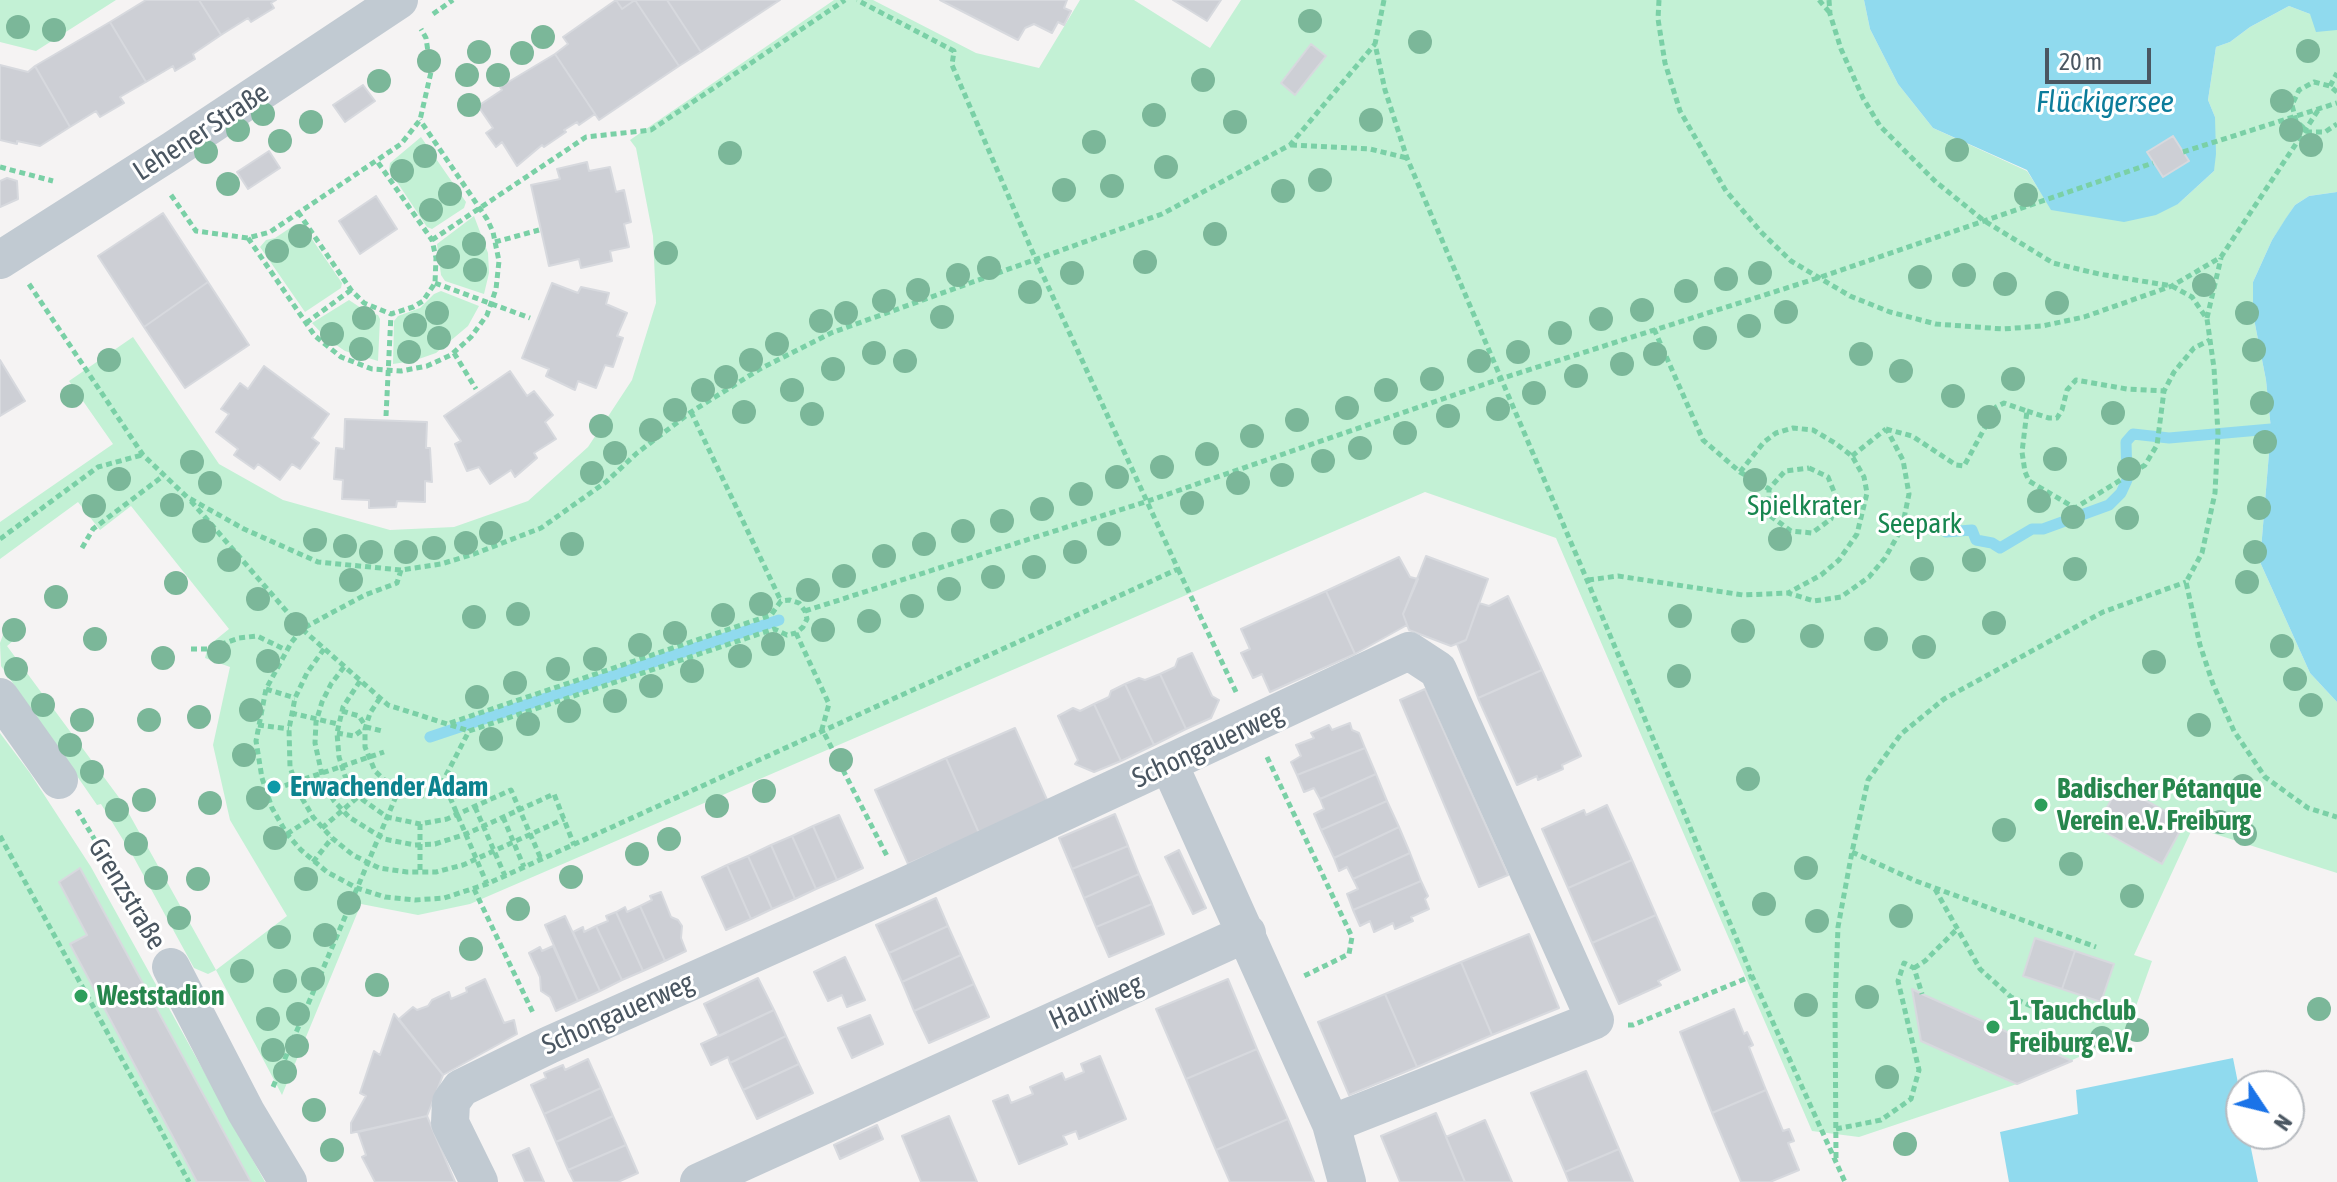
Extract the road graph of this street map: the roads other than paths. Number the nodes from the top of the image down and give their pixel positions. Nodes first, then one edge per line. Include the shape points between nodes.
1 (409, 12) edge
2 (4, 258) edge
3 (0, 697) edge
4 (1169, 764) junction
5 (59, 780) road end
6 (1247, 933) junction
7 (171, 967) road end
8 (1331, 1124) junction
9 (288, 1182) edge
10 (479, 1182) edge
11 (699, 1182) edge
12 (1347, 1182) edge

1 - 2 street, Lehener Straße
3 - 5 street
4 - 6 street
4 - 8 street, Schongauerweg via 1409,651 1438,670 1595,1020
4 - 10 street, Schongauerweg via 461,1088 451,1102 450,1123
6 - 8 street
6 - 11 street, Hauriweg
7 - 9 street, Grenzstraße
8 - 12 street

